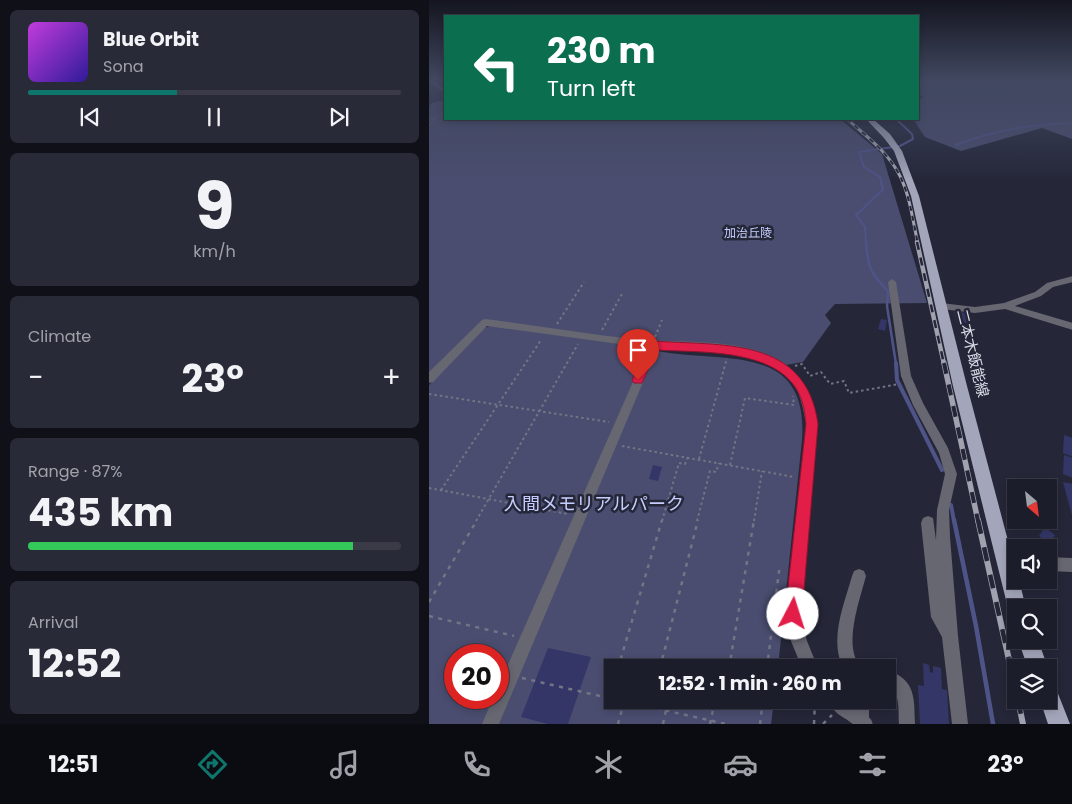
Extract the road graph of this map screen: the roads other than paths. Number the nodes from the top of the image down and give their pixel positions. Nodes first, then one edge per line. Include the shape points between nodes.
1 (870, 120) edge
2 (1072, 279) edge
3 (892, 282) dead end
4 (941, 306) junction
5 (1005, 306) junction
6 (1072, 327) edge
7 (652, 345) junction
8 (429, 379) edge
9 (928, 523) dead end
10 (1007, 553) edge
11 (1057, 564) edge
12 (1072, 564) edge
13 (859, 576) dead end
14 (950, 636) junction
15 (806, 659) edge
16 (846, 659) edge
17 (896, 680) edge
18 (842, 709) edge
19 (1054, 709) edge
20 (860, 716) edge
21 (490, 724) edge
22 (907, 724) edge
23 (960, 724) edge
24 (1059, 724) edge

1 - 4 main road, 二本木飯能線 via 895,147 904,164 921,219
2 - 5 street
3 - 14 street via 906,376 944,452 951,474 943,510
4 - 5 street via 975,310
4 - 10 main road, 二本木飯能線
5 - 6 street
7 - 8 street via 485,322
7 - 15 street via 748,352 765,358 789,374 802,388 812,424 793,614
7 - 21 street
9 - 14 street via 938,617
11 - 12 street
13 - 16 street via 843,643
14 - 23 street
17 - 22 street via 902,686
18 - 20 street
19 - 24 main road

